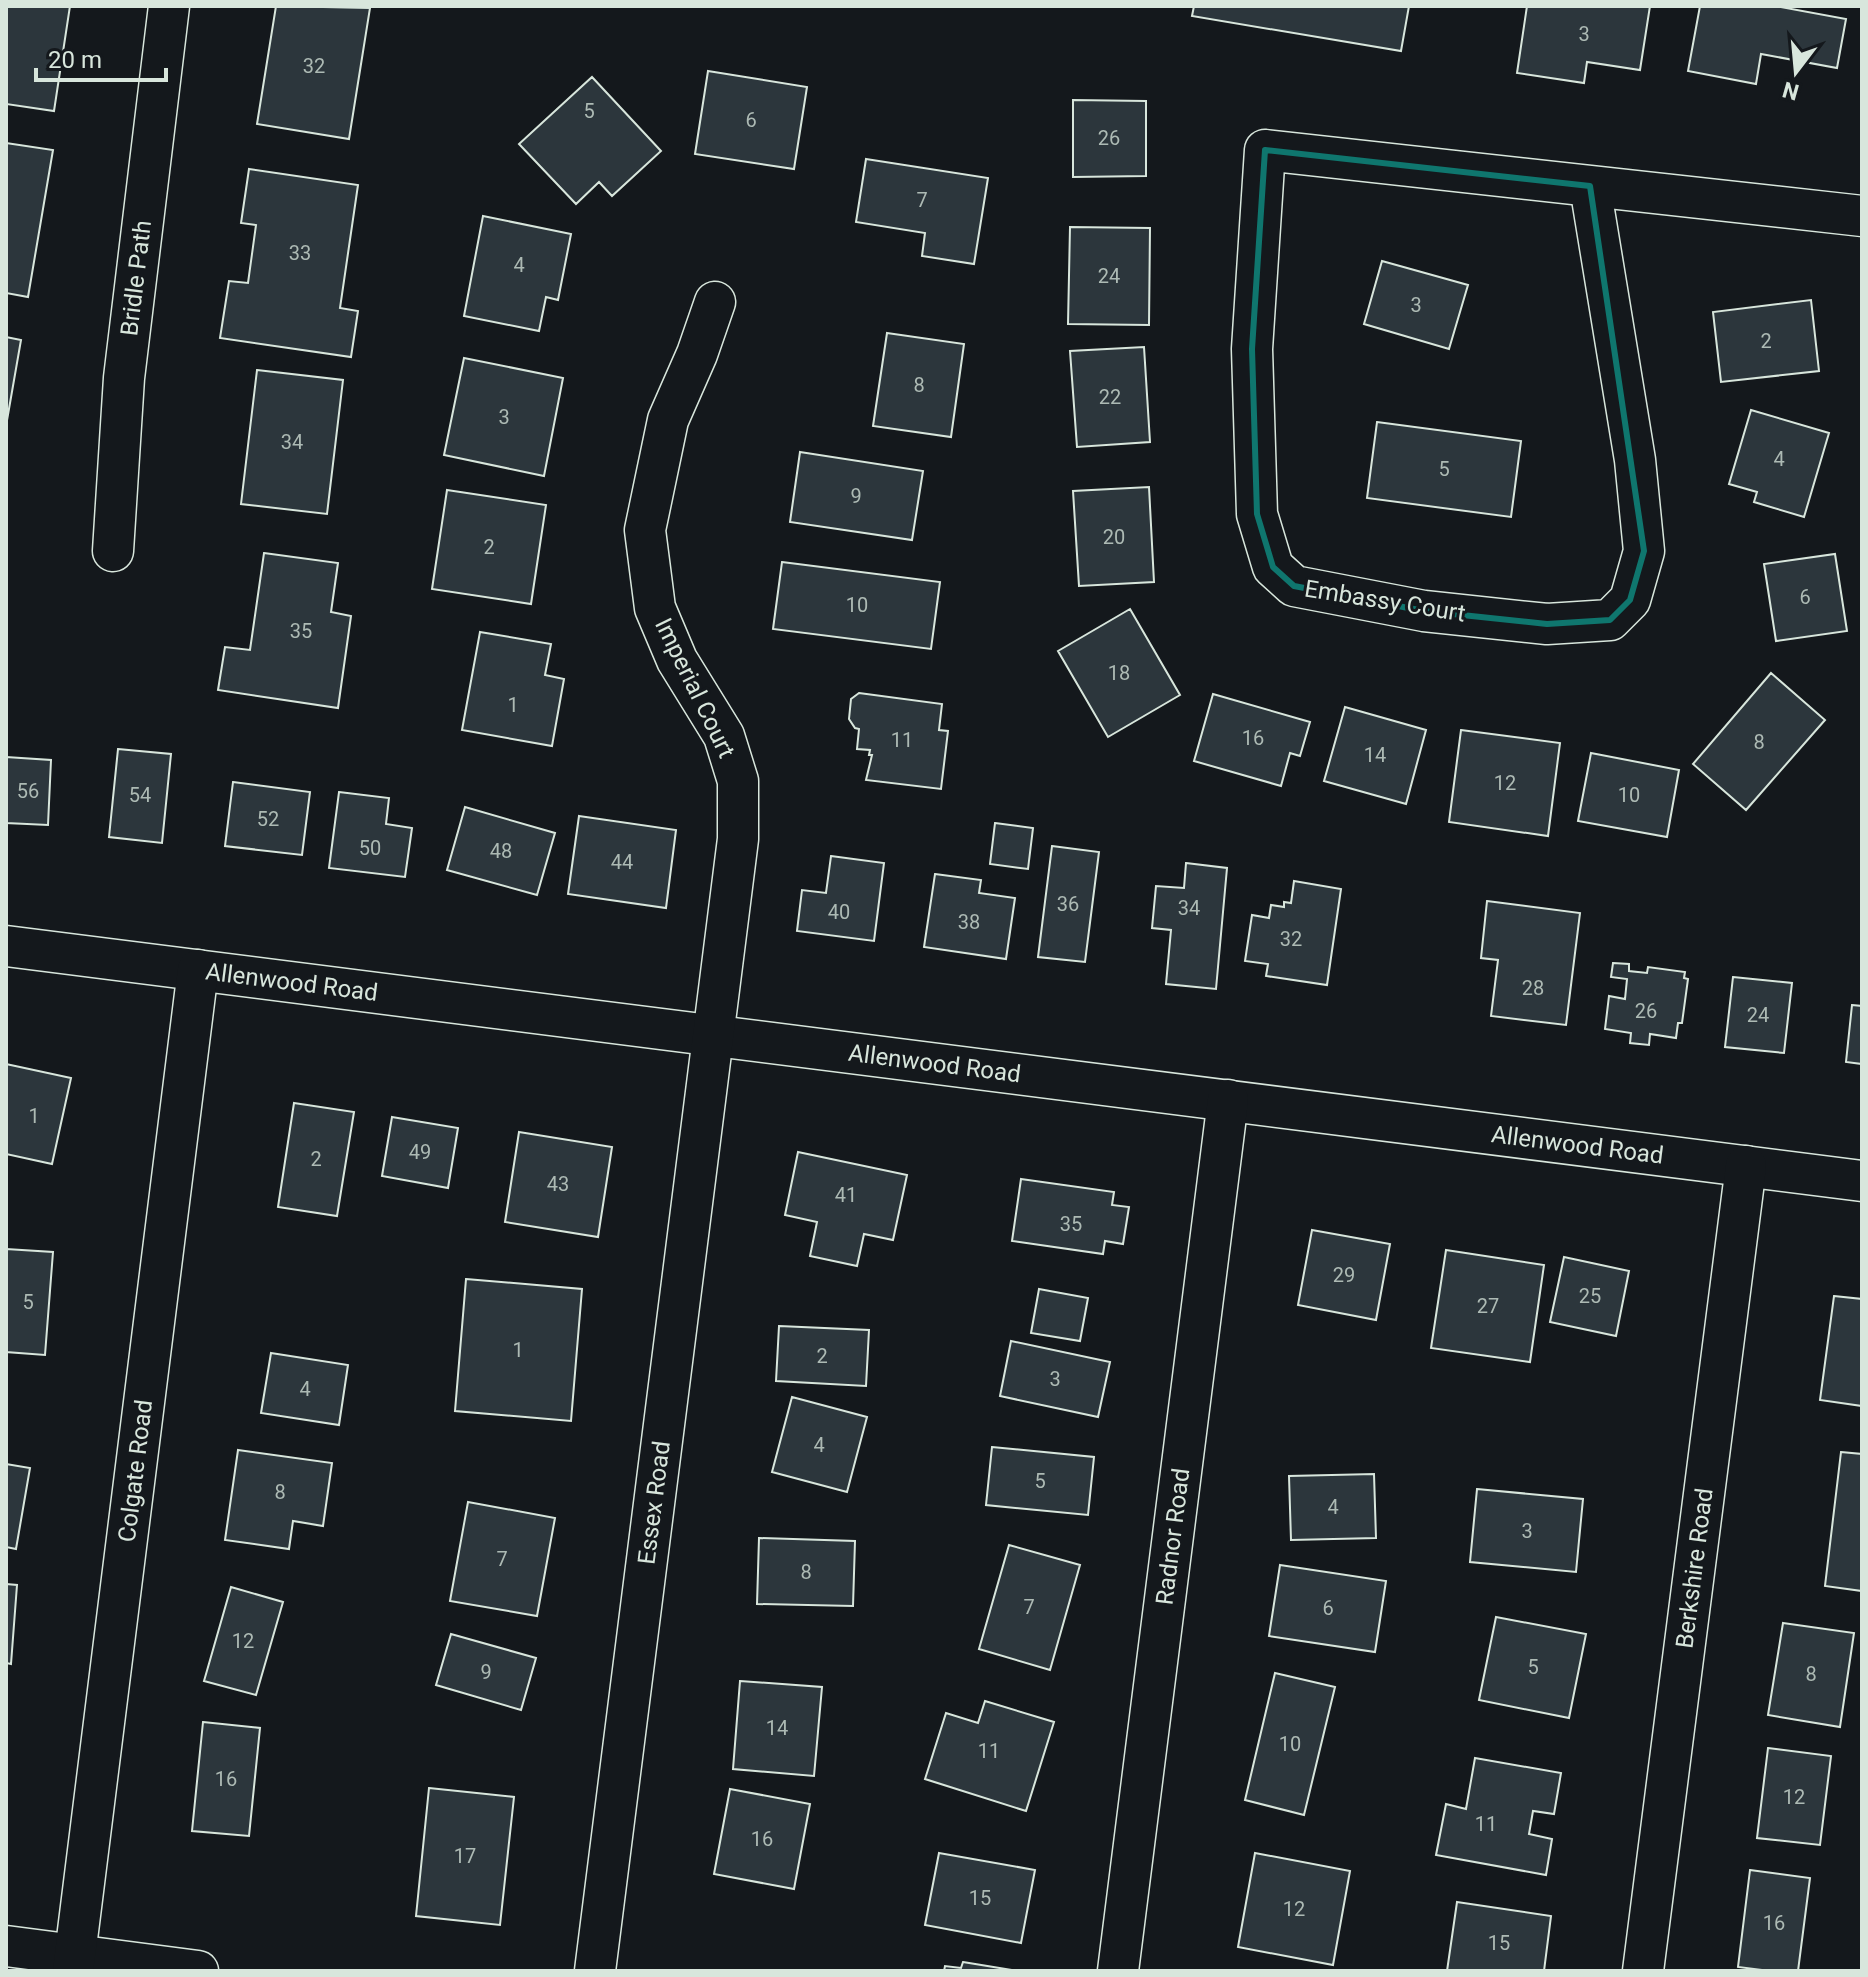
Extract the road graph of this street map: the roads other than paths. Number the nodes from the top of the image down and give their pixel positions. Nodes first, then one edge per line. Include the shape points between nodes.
1 (169, 6) edge
2 (1590, 186) junction
3 (1862, 216) edge
4 (715, 302) dead end
5 (113, 551) dead end
6 (6, 946) edge
7 (198, 970) junction
8 (713, 1036) junction
9 (1228, 1100) junction
10 (1746, 1166) junction
11 (1862, 1181) edge
12 (6, 1946) edge
13 (74, 1963) edge
14 (198, 1971) edge
15 (595, 1971) edge
16 (1118, 1971) edge
17 (1643, 1971) edge

1 - 5 street, Bridle Path via 124,378
2 - 2 street, Embassy Court via 1635,460 1644,551 1630,600 1610,620 1547,624 1424,611 1294,586 1273,567 1257,514 1252,349 1265,150
2 - 3 street, Embassy Court
4 - 8 street, Imperial Court via 668,420 645,530 655,608 677,660 724,736 738,781 738,839
6 - 7 street, Allenwood Road
7 - 8 street, Allenwood Road
7 - 13 street, Colgate Road
8 - 9 street, Allenwood Road
8 - 15 street, Essex Road
9 - 10 street, Allenwood Road
9 - 16 street, Radnor Road
10 - 11 street, Allenwood Road
10 - 17 street, Berkshire Road
12 - 13 street
13 - 14 street

